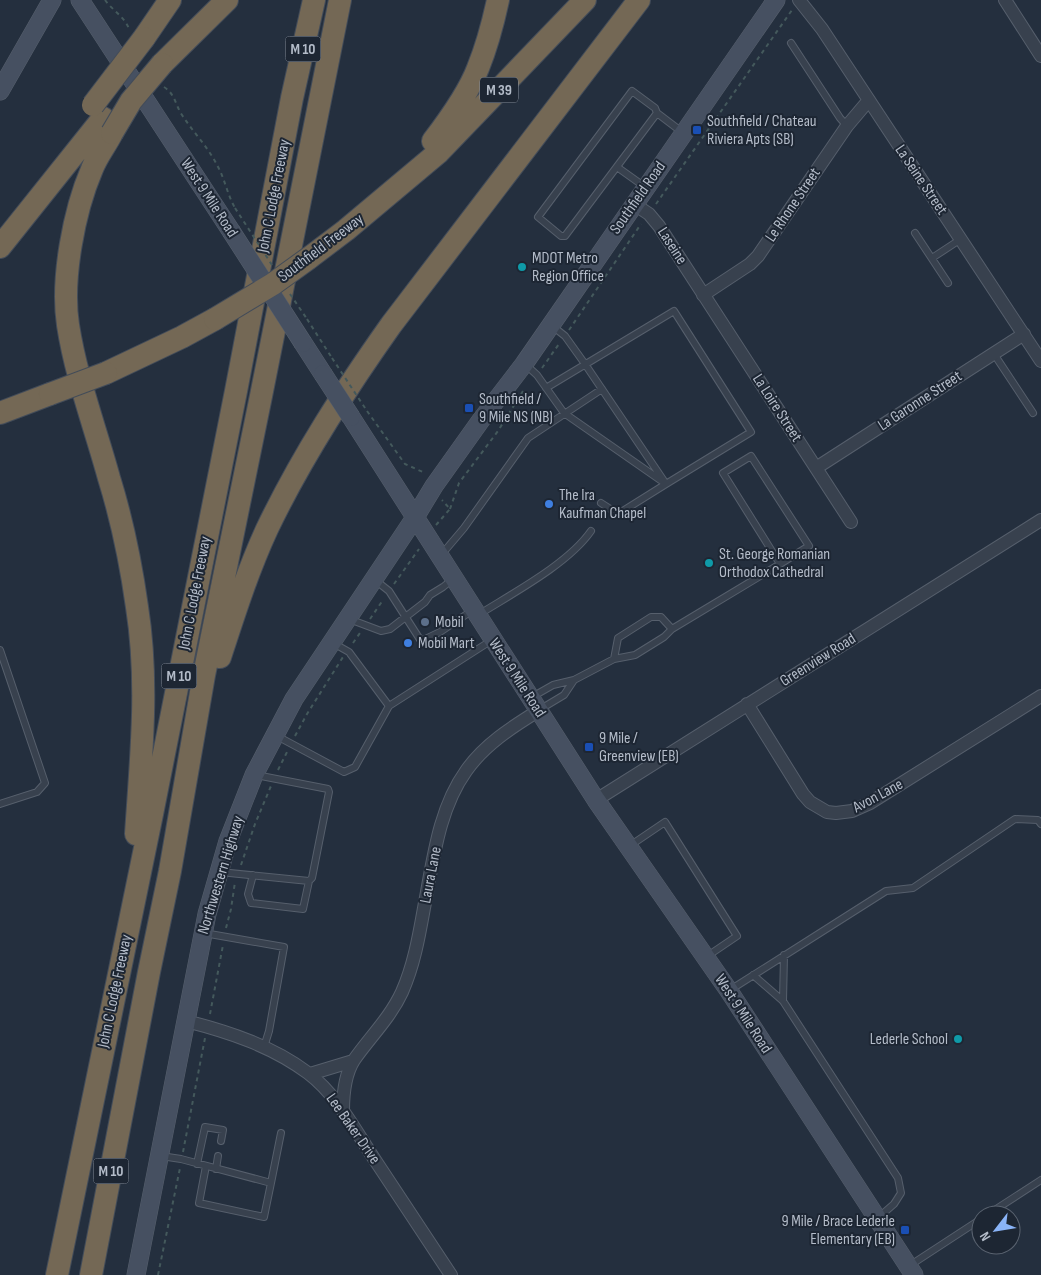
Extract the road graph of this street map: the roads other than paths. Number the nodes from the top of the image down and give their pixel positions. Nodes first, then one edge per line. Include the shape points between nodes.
1 (52, 0) edge
2 (80, 0) edge
3 (170, 0) edge
4 (213, 0) edge
5 (227, 0) edge
6 (304, 0) edge
7 (314, 0) edge
8 (340, 0) edge
9 (349, 0) edge
10 (498, 0) edge
11 (585, 0) edge
12 (639, 0) edge
13 (776, 0) edge
14 (1005, 0) edge
15 (795, 5) edge
16 (791, 43) dead end
17 (150, 55) junction
18 (1041, 56) edge
19 (326, 68) junction
20 (0, 91) edge
21 (292, 98) junction
22 (869, 100) junction
23 (657, 113) junction
24 (103, 118) junction
25 (847, 126) junction
26 (684, 133) junction
27 (617, 167) junction
28 (409, 176) junction
29 (646, 188) junction
30 (634, 204) junction
31 (0, 229) edge
32 (915, 233) dead end
33 (961, 239) junction
34 (0, 247) edge
35 (932, 258) junction
36 (948, 283) dead end
37 (703, 295) junction
38 (550, 325) junction
39 (1024, 334) junction
40 (994, 354) junction
41 (1041, 361) edge
42 (524, 364) junction
43 (585, 364) junction
44 (546, 388) junction
45 (602, 389) junction
46 (0, 413) edge
47 (564, 413) junction
48 (1033, 413) dead end
49 (816, 468) junction
50 (666, 484) junction
51 (602, 503) dead end
52 (414, 519) junction
53 (1041, 520) edge
54 (851, 522) dead end
55 (591, 530) dead end
56 (439, 557) junction
57 (780, 564) junction
58 (453, 578) junction
59 (374, 580) junction
60 (475, 613) junction
61 (348, 618) junction
62 (406, 618) junction
63 (672, 629) junction
64 (492, 640) junction
65 (332, 642) junction
66 (0, 650) edge
67 (614, 659) junction
68 (574, 680) junction
69 (1041, 696) edge
70 (747, 704) junction
71 (534, 705) junction
72 (389, 706) junction
73 (274, 735) junction
74 (254, 775) junction
75 (596, 800) junction
76 (0, 804) edge
77 (1041, 824) edge
78 (628, 847) junction
79 (170, 872) junction
80 (219, 872) junction
81 (253, 875) junction
82 (309, 881) junction
83 (203, 933) junction
84 (784, 955) junction
85 (706, 958) junction
86 (753, 975) junction
87 (729, 991) junction
88 (783, 1001) junction
89 (186, 1021) junction
90 (264, 1047) junction
91 (353, 1061) junction
92 (310, 1074) junction
93 (343, 1111) junction
94 (281, 1133) dead end
95 (221, 1141) dead end
96 (159, 1156) junction
97 (218, 1156) dead end
98 (197, 1164) junction
99 (206, 1166) junction
100 (216, 1169) junction
101 (1041, 1180) edge
102 (271, 1183) junction
103 (1002, 1205) edge
104 (877, 1218) junction
105 (971, 1226) edge
106 (61, 1253) junction
107 (911, 1271) edge
108 (57, 1275) edge
109 (91, 1275) edge
110 (136, 1275) edge
111 (451, 1275) edge

1 - 20 main road
2 - 52 main road, West 9 Mile Road, bridge
3 - 17 highway
4 - 17 highway
5 - 17 highway
6 - 21 highway
7 - 21 highway, John C Lodge Freeway / M 10
8 - 19 highway, John C Lodge Freeway / M 10
9 - 19 highway
10 - 28 highway via 478,69 449,119
11 - 28 highway, Southfield Freeway / M 39 via 439,152
12 - 79 highway via 391,325 317,435 285,493 241,593 213,678
13 - 26 main road, Southfield Road
14 - 18 street
15 - 22 street, La Seine Street via 822,29
16 - 25 lane
17 - 24 highway, bridge
17 - 24 highway, bridge via 131,101
19 - 79 highway, John C Lodge Freeway / M 10 via 204,675
21 - 106 highway, John C Lodge Freeway / M 10 via 152,814
22 - 25 street, Le Rhone Street
22 - 33 street, La Seine Street
23 - 26 lane
23 - 27 lane
23 - 27 lane via 655,108 632,92 538,217 565,236
24 - 31 highway
24 - 34 highway
24 - 106 highway via 71,244 66,293 68,323 130,564 143,658 144,710 136,834 94,1044
25 - 37 street, Le Rhone Street via 758,256
26 - 29 main road, Southfield Road
27 - 29 lane
28 - 46 highway, Southfield Freeway, bridge via 346,230 239,306 106,373
29 - 30 main road, Southfield Road
30 - 37 street, Laseine via 653,218
30 - 38 main road, Southfield Road
32 - 35 lane
33 - 35 lane
33 - 39 street, La Seine Street
35 - 36 lane
37 - 49 street, La Loire Street
38 - 42 main road, Southfield Road
38 - 43 lane via 565,336
39 - 40 street, La Garonne Street
39 - 41 street, La Seine Street
40 - 48 lane
40 - 49 street, La Garonne Street
42 - 44 lane
42 - 52 main road, Southfield Road via 434,486
43 - 44 lane
43 - 45 lane
43 - 50 lane via 674,311 751,432
44 - 47 lane
45 - 47 lane
45 - 50 lane
47 - 50 lane
47 - 56 lane via 528,438 464,528
49 - 54 street, La Loire Street
50 - 51 lane via 618,514
52 - 56 main road, West 9 Mile Road
52 - 59 main road, Northwestern Highway
53 - 70 street, Greenview Road
55 - 60 lane via 584,542 544,574
56 - 58 main road, West 9 Mile Road
57 - 57 lane via 723,473 751,456 809,546
57 - 63 lane
58 - 60 main road, West 9 Mile Road
58 - 62 lane
59 - 61 main road, Northwestern Highway
59 - 62 lane via 389,591
60 - 62 lane via 421,640
60 - 64 main road, West 9 Mile Road
61 - 62 lane via 381,631
61 - 65 main road, Northwestern Highway
63 - 67 lane via 635,655
63 - 67 lane via 662,617 650,618 618,638
64 - 71 main road, West 9 Mile Road
64 - 72 lane
65 - 72 lane via 349,652
65 - 73 main road, Northwestern Highway
66 - 76 lane via 45,783 38,792
67 - 68 lane
68 - 71 lane via 553,685
68 - 71 lane via 564,695
69 - 70 street, Avon Lane via 870,804 836,813 818,808 803,794
70 - 75 street, Greenview Road
71 - 75 main road, West 9 Mile Road
71 - 91 street, Laura Lane via 471,764 459,782 441,827 411,970 393,1010
72 - 73 lane via 355,767 344,772
73 - 74 main road, Northwestern Highway
74 - 80 main road, Northwestern Highway
74 - 82 lane via 328,789
75 - 78 main road, West 9 Mile Road
77 - 84 lane via 1038,820 1015,818 913,888 886,891
78 - 85 main road, West 9 Mile Road
78 - 85 lane via 664,822 737,936
79 - 109 highway, John C Lodge Freeway / M 10
80 - 81 lane
80 - 83 main road, Northwestern Highway
81 - 82 lane
81 - 82 lane via 248,894 250,903 303,909
83 - 89 main road, Northwestern Highway
83 - 90 lane via 284,947
84 - 86 lane
84 - 88 lane
85 - 87 main road, West 9 Mile Road
86 - 87 lane
86 - 88 lane
87 - 104 main road, West 9 Mile Road
88 - 104 lane via 898,1178 901,1193 894,1204
89 - 90 street, Lee Baker Drive
89 - 96 main road, Northwestern Highway
90 - 92 street, Lee Baker Drive
91 - 92 street
91 - 93 street, Laura Lane via 343,1095
92 - 93 street, Lee Baker Drive
93 - 111 street, Lee Baker Drive
94 - 102 lane
95 - 98 lane via 223,1130 205,1127
96 - 98 lane
96 - 110 main road, Northwestern Highway
97 - 100 lane
98 - 99 lane
99 - 100 lane
99 - 102 lane via 199,1204 264,1217
100 - 102 lane
101 - 103 lane
104 - 107 main road, West 9 Mile Road
105 - 107 lane
106 - 108 highway, John C Lodge Freeway / M 10

